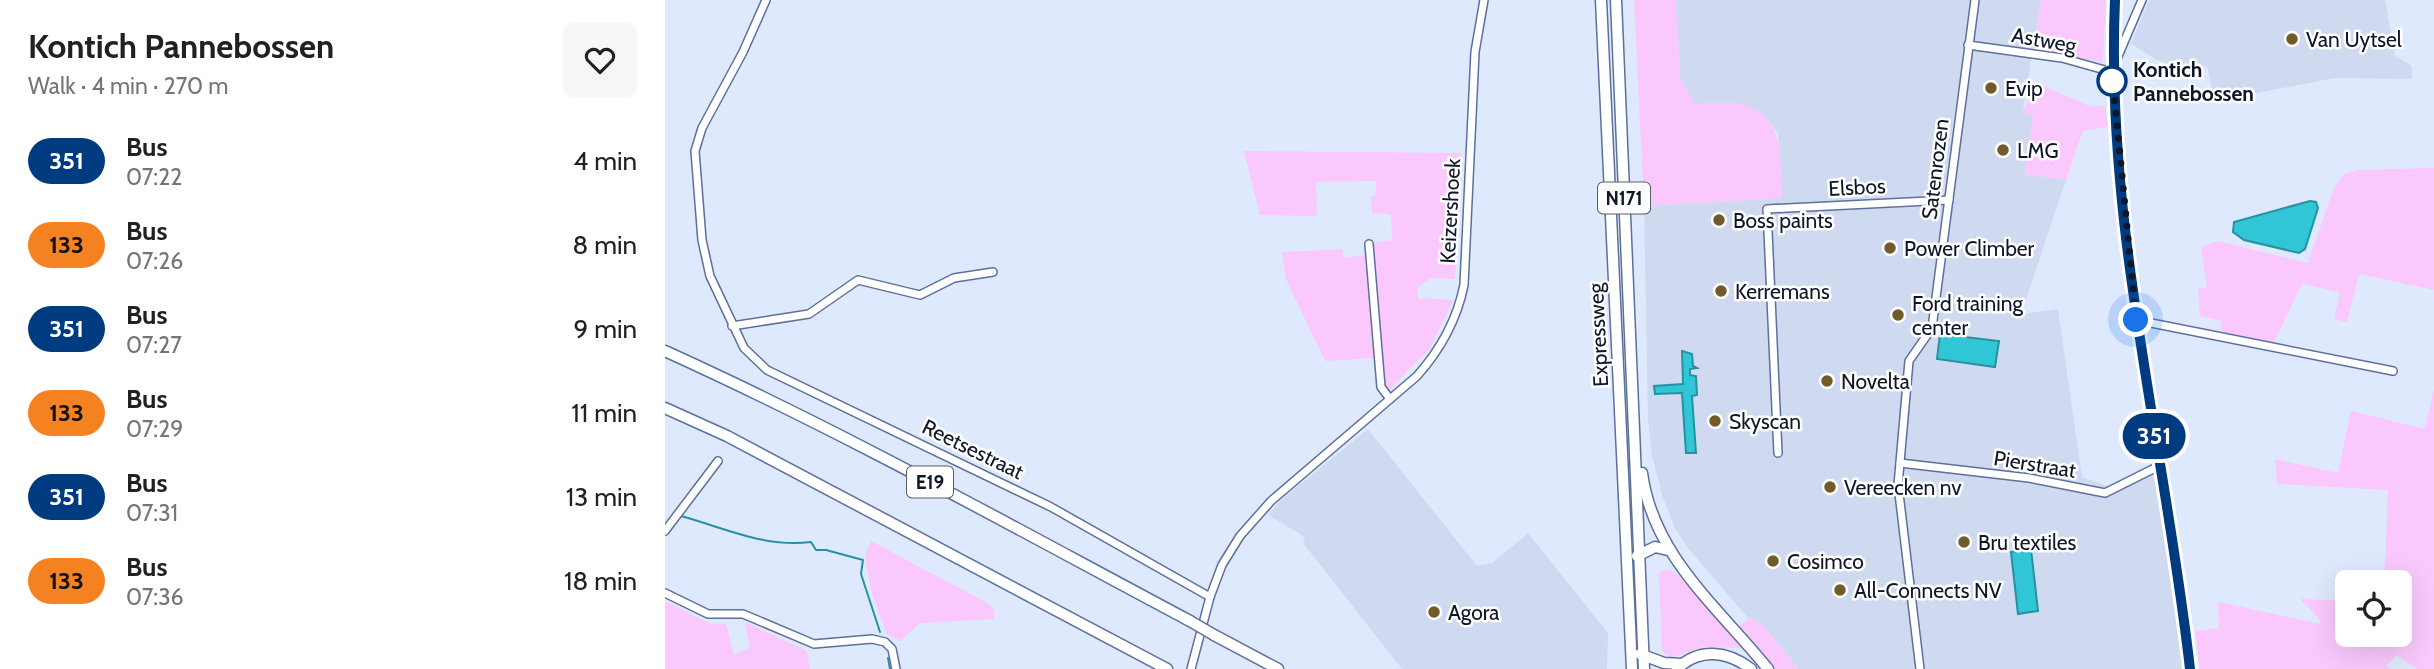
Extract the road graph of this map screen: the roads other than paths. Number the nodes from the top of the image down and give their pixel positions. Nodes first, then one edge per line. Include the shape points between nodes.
1 (766, 0) edge
2 (1484, 0) edge
3 (1601, 0) edge
4 (1616, 0) edge
5 (1975, 0) edge
6 (2115, 0) edge
7 (2142, 0) edge
8 (1969, 45) junction
9 (2112, 72) junction
10 (1949, 200) junction
11 (1369, 244) dead end
12 (993, 272) dead end
13 (2136, 320) junction
14 (732, 326) junction
15 (665, 351) edge
16 (2393, 371) dead end
17 (1389, 399) junction
18 (665, 408) edge
19 (1637, 452) junction
20 (1777, 453) dead end
21 (718, 461) dead end
22 (1900, 463) junction
23 (2159, 466) junction
24 (665, 531) edge
25 (1668, 550) junction
26 (1640, 554) junction
27 (1626, 570) junction
28 (665, 593) edge
29 (1210, 597) junction
30 (1631, 647) junction
31 (1644, 657) junction
32 (1679, 666) edge
33 (1163, 667) edge
34 (896, 669) edge
35 (1191, 669) edge
36 (1278, 669) edge
37 (1632, 669) edge
38 (1644, 669) edge
39 (1751, 669) edge
40 (1768, 669) edge
41 (1920, 669) edge
42 (2190, 669) edge

1 - 14 street, Reetsestraat via 695,151 706,260
2 - 17 street, Keizershoek via 1475,52 1461,297 1454,321 1436,352 1417,376
3 - 27 highway, Expressweg / N171
4 - 19 highway, Expressweg / N171
5 - 8 street, Satenrozen
6 - 9 street
7 - 9 street
8 - 9 street, Astweg via 2062,58
8 - 10 street, Satenrozen
9 - 13 street
10 - 20 street, Elsbos via 1767,209
10 - 22 street, Satenrozen via 1932,328 1909,361
11 - 17 street via 1381,387
12 - 14 street via 954,278 920,295 858,280 809,314
13 - 16 street
13 - 23 street
14 - 29 street, Reetsestraat via 748,356 759,365 1051,507
15 - 36 highway, E19, bridge via 933,484
17 - 29 street, Keizershoek via 1250,522 1229,553
18 - 33 highway, E19 via 727,436
19 - 25 highway via 1645,495
19 - 26 highway, Expressweg / N171
21 - 24 street
22 - 23 street, Pierstraat via 2029,478 2105,493
22 - 41 street, Satenrozen via 1898,490
23 - 42 street
25 - 26 highway via 1655,547
25 - 40 highway
26 - 27 highway
26 - 31 highway, Expressweg / N171
27 - 30 highway, Expressweg / N171
28 - 34 street via 708,614 743,614 814,644 885,642 892,649
29 - 35 street, Keizershoek
30 - 31 highway
30 - 37 highway, Expressweg / N171
31 - 32 highway
31 - 38 highway, Expressweg / N171
32 - 39 highway via 1701,654 1720,653

